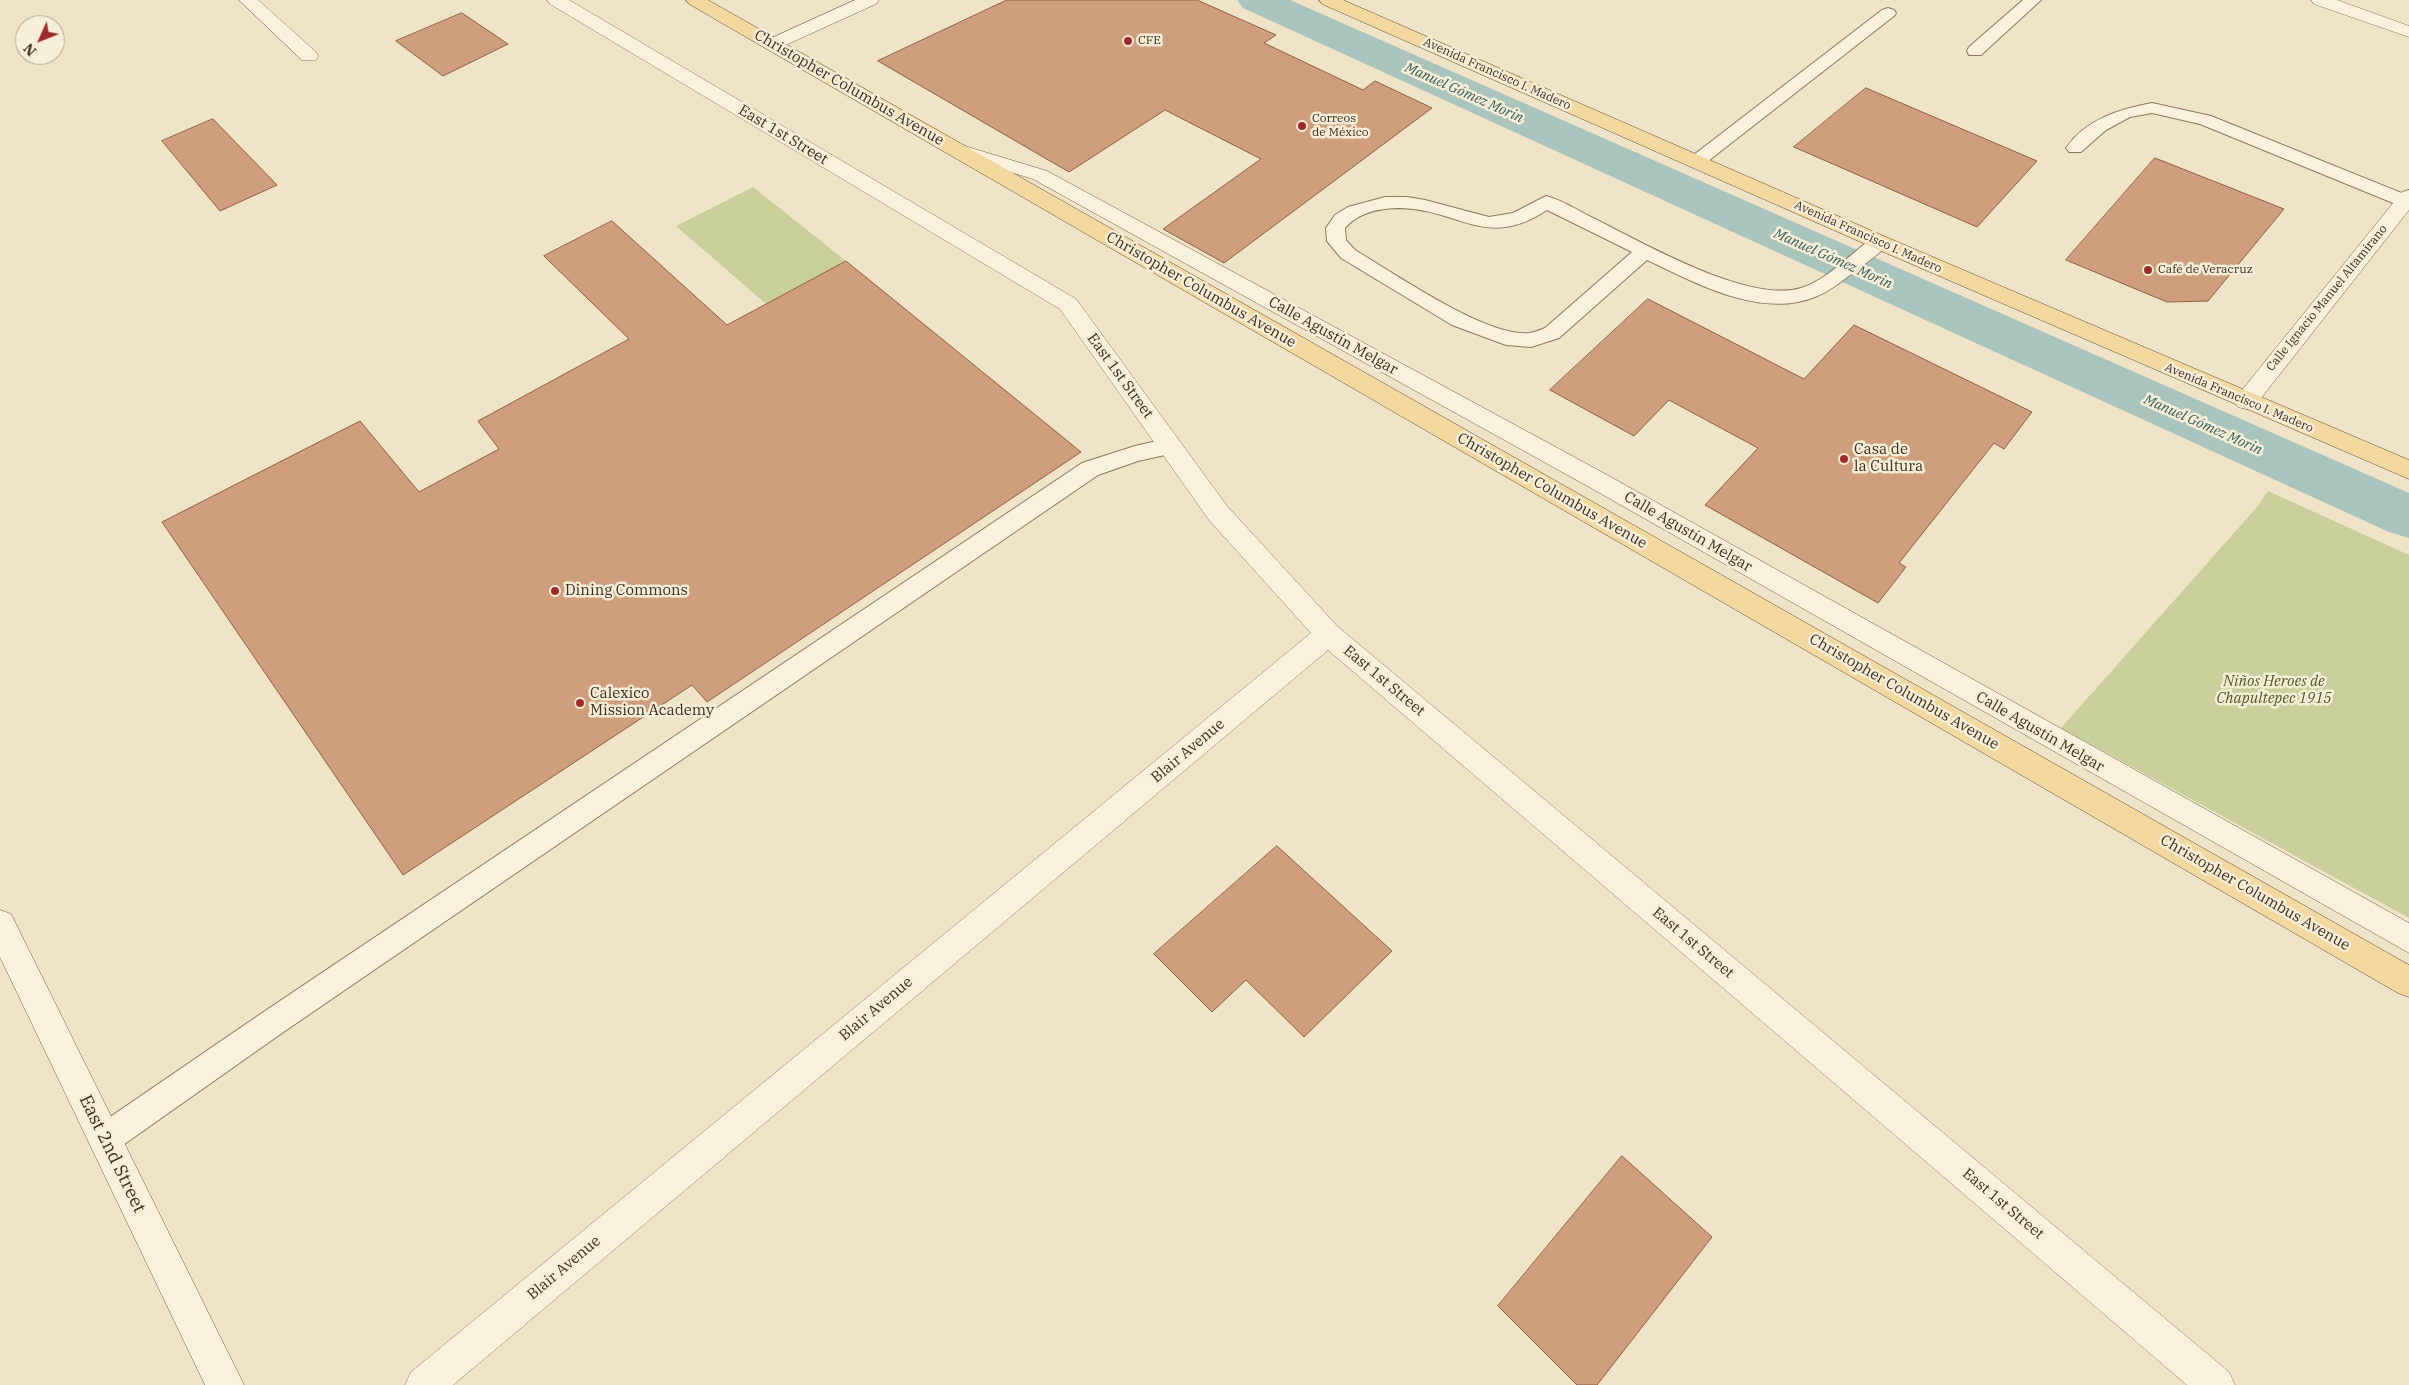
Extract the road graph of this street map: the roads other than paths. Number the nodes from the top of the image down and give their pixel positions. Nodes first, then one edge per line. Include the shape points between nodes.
1 (248, 0) edge
2 (556, 0) edge
3 (696, 0) edge
4 (870, 0) edge
5 (1328, 0) edge
6 (2033, 0) edge
7 (2320, 0) edge
8 (1888, 13) dead end
9 (2409, 32) edge
10 (773, 44) junction
11 (1975, 51) dead end
12 (309, 56) dead end
13 (2075, 148) dead end
14 (955, 149) junction
15 (1697, 162) junction
16 (2407, 198) edge
17 (1879, 242) junction
18 (1646, 251) junction
19 (2246, 401) junction
20 (1170, 446) junction
21 (2409, 470) edge
22 (1328, 634) junction
23 (0, 924) edge
24 (2409, 939) edge
25 (2409, 982) edge
26 (105, 1139) junction
27 (225, 1385) edge
28 (424, 1385) edge
29 (2216, 1385) edge

1 - 12 street
2 - 20 street, East 1st Street via 1068,304
3 - 10 main road, Christopher Columbus Avenue
4 - 10 street
5 - 15 main road, Avenida Francisco I. Madero
6 - 11 lane
7 - 9 street
8 - 15 lane
10 - 14 main road, Christopher Columbus Avenue
13 - 16 lane via 2100,126 2125,113 2152,108 2205,120
14 - 24 street, Calle Agustín Melgar via 1040,175 1600,482
14 - 25 main road, Christopher Columbus Avenue
15 - 17 main road, Avenida Francisco I. Madero
16 - 19 street, Calle Ignacio Manuel Altamirano
17 - 18 lane via 1826,282 1802,295 1771,296 1734,288 1698,276
17 - 19 main road, Avenida Francisco I. Madero
18 - 18 lane via 1567,322 1552,333 1531,340 1506,338 1459,320 1348,254 1337,241 1335,228 1352,212 1383,203 1412,203 1470,220 1492,222 1516,219 1546,202
19 - 21 main road, Avenida Francisco I. Madero
20 - 22 street, East 1st Street via 1218,513
20 - 26 lane via 1090,469
22 - 28 street, Blair Avenue
22 - 29 street, East 1st Street
23 - 26 street, East 2nd Street
26 - 27 street, East 2nd Street

